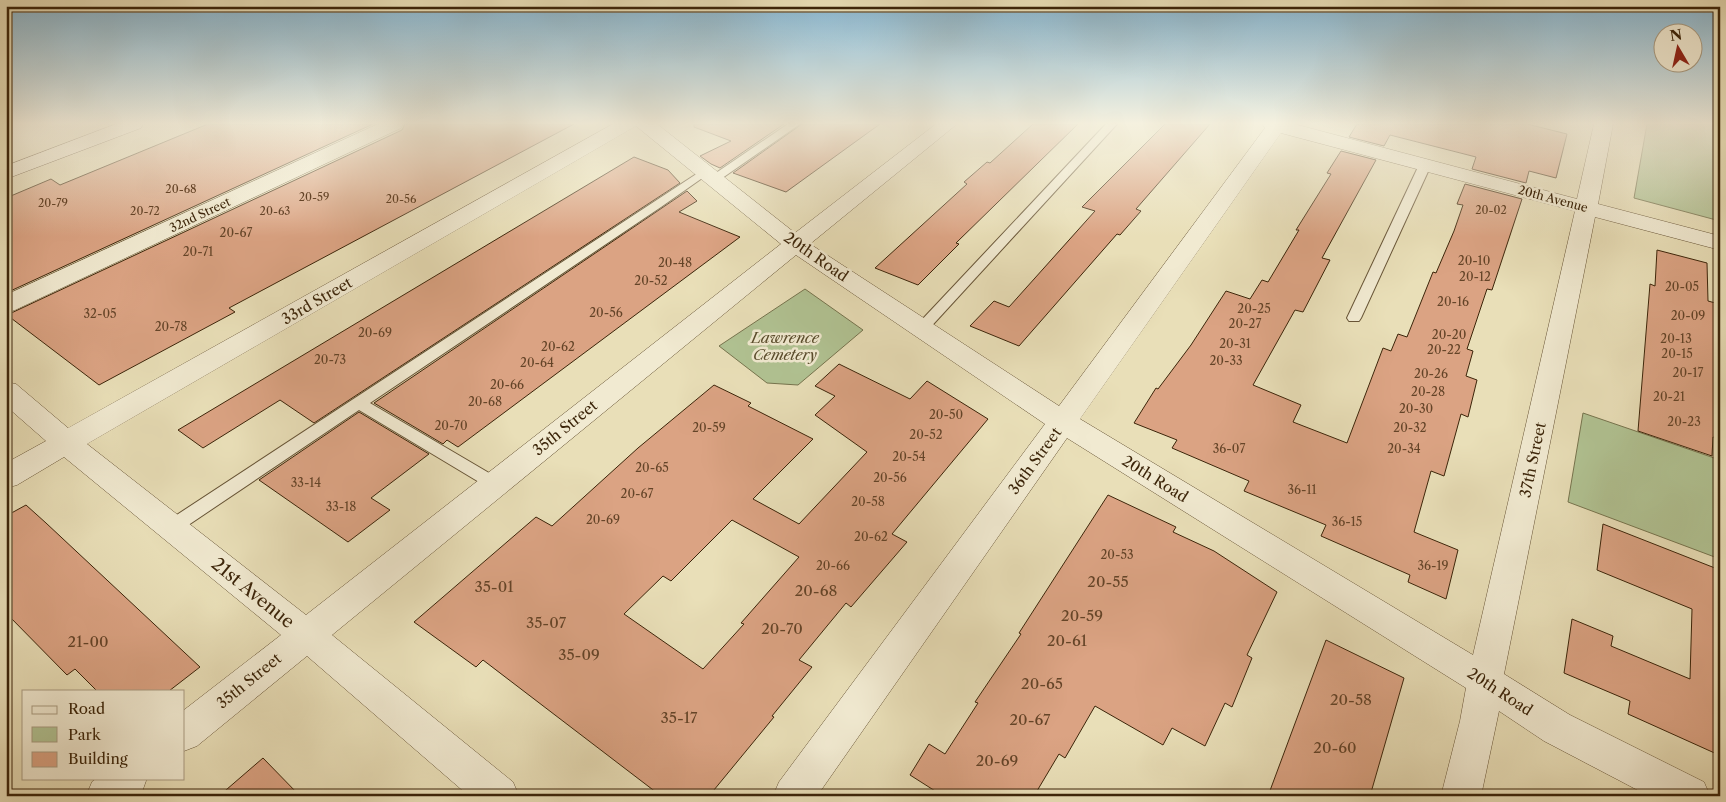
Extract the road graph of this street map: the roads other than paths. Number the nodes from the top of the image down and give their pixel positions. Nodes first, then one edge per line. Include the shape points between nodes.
1 (36, 161) edge
2 (314, 161) edge
3 (562, 161) edge
4 (691, 161) edge
5 (733, 161) edge
6 (900, 161) edge
7 (1077, 161) edge
8 (1248, 161) edge
9 (1412, 161) edge
10 (1596, 161) edge
11 (1425, 165) junction
12 (6, 173) edge
13 (709, 176) junction
14 (1587, 208) junction
15 (1720, 243) edge
16 (795, 244) junction
17 (6, 305) edge
18 (1354, 318) dead end
19 (922, 328) junction
20 (6, 391) edge
21 (359, 403) junction
22 (1063, 422) junction
23 (68, 442) junction
24 (6, 477) edge
25 (495, 484) junction
26 (172, 527) junction
27 (305, 636) junction
28 (1485, 681) junction
29 (185, 732) edge
30 (126, 780) edge
31 (106, 796) edge
32 (499, 796) edge
33 (793, 796) edge
34 (1461, 796) edge
35 (1690, 796) edge

1 - 12 street
2 - 17 street, 32nd Street
3 - 23 street, 33rd Street
4 - 13 street, 20th Road
5 - 13 lane
6 - 16 street, 35th Street
7 - 19 lane
8 - 22 street, 36th Street
9 - 11 street, 20th Avenue
10 - 14 street, 37th Street
11 - 14 street, 20th Avenue
11 - 18 lane
13 - 16 street, 20th Road
13 - 21 lane via 657,206
14 - 15 street, 20th Avenue
14 - 28 street, 37th Street
16 - 19 street, 20th Road
16 - 25 street, 35th Street
19 - 22 street, 20th Road
20 - 23 street, 21st Avenue
21 - 25 lane
21 - 26 lane
22 - 28 street, 20th Road
22 - 33 street, 36th Street
23 - 24 street, 33rd Street
23 - 26 street, 21st Avenue
25 - 27 street, 35th Street
26 - 27 street, 21st Avenue
27 - 29 street, 35th Street
27 - 32 street, 21st Avenue
28 - 34 street, 37th Street
28 - 35 street, 20th Road via 1557,728
30 - 31 street

